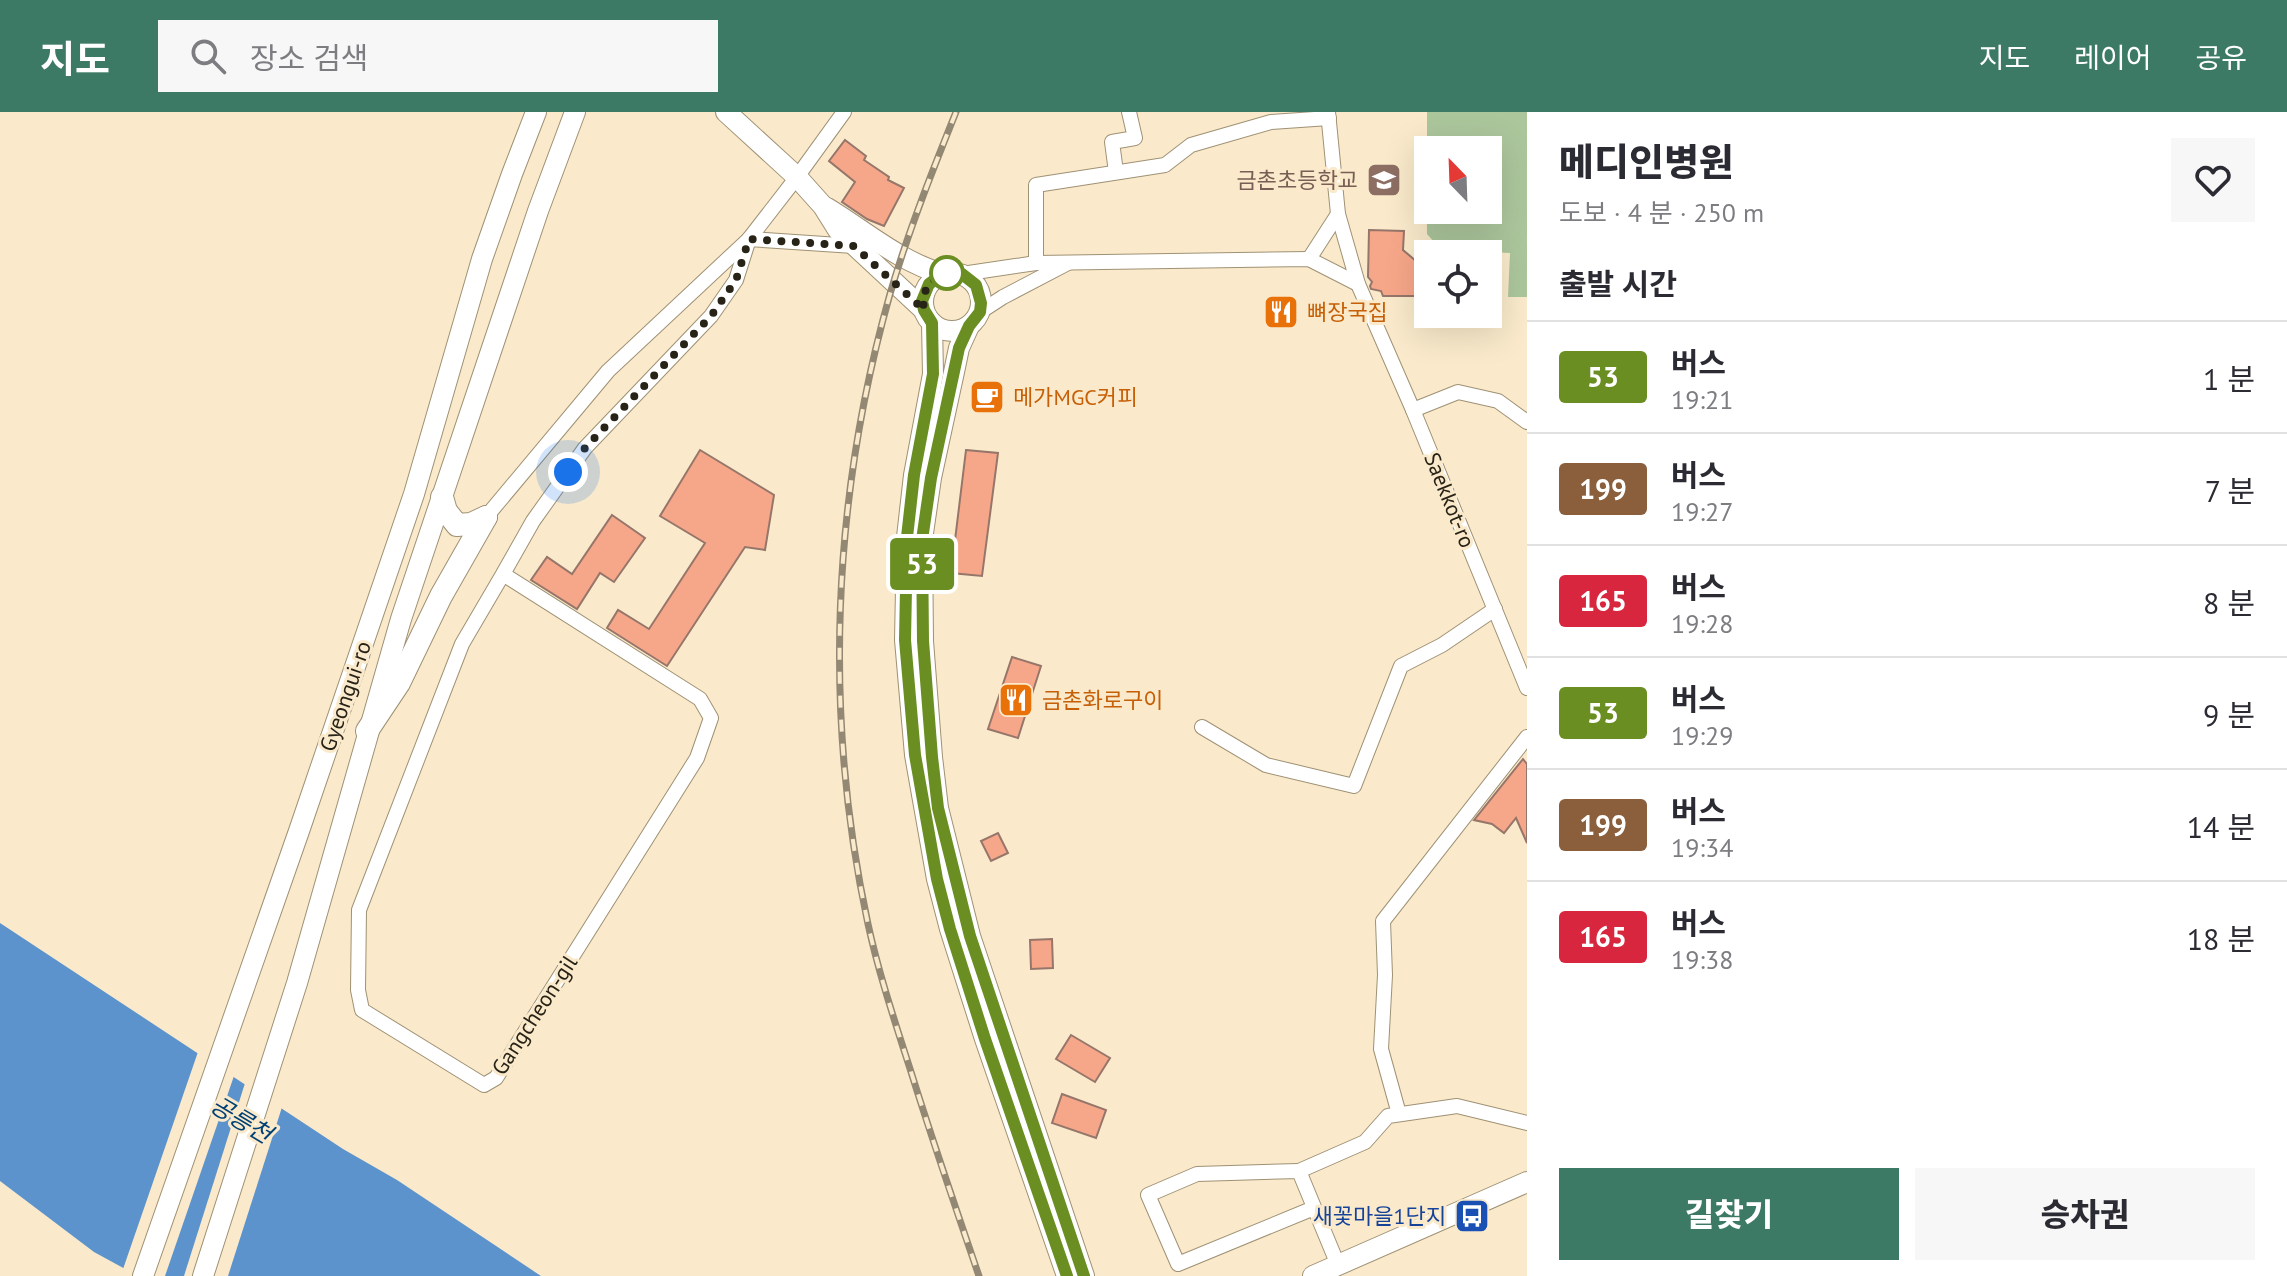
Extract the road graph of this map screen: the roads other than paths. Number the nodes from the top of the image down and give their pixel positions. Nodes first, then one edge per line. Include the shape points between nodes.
1 (536, 112) edge
2 (575, 112) edge
3 (726, 112) edge
4 (844, 112) edge
5 (1129, 112) edge
6 (1329, 115) edge
7 (1270, 117) edge
8 (1116, 172) junction
9 (797, 177) junction
10 (823, 206) junction
11 (1337, 210) junction
12 (749, 239) junction
13 (854, 246) junction
14 (1309, 259) junction
15 (1072, 261) junction
16 (1036, 263) junction
17 (952, 274) junction
18 (1358, 284) junction
19 (928, 317) junction
20 (974, 319) junction
21 (1413, 410) junction
22 (1527, 422) edge
23 (442, 497) junction
24 (486, 517) junction
25 (503, 574) junction
26 (1495, 609) junction
27 (1527, 687) edge
28 (1202, 727) dead end
29 (367, 731) junction
30 (1527, 737) edge
31 (1399, 1114) junction
32 (1527, 1123) edge
33 (1299, 1171) junction
34 (1527, 1182) edge
35 (1314, 1208) junction
36 (1338, 1265) junction
37 (143, 1276) edge
38 (203, 1276) edge
39 (1067, 1276) edge
40 (1084, 1276) edge
41 (1313, 1276) edge

1 - 37 street, Gyeongui-ro via 482,259 414,494
2 - 23 street, Gyeongui-ro
3 - 9 street
4 - 9 street
5 - 8 street via 1135,138 1112,142
6 - 7 street
6 - 11 street
7 - 8 street via 1191,145 1165,165
8 - 16 street via 1036,185
9 - 10 street
9 - 12 street
10 - 13 street
10 - 17 street via 906,260
11 - 14 street
11 - 18 street, Saekkot-ro
12 - 13 street
12 - 24 street via 608,371
12 - 25 street, Gangcheon-gil via 736,280 711,316 585,448
13 - 19 street
14 - 15 street
14 - 18 street
15 - 16 street
15 - 20 street via 1003,297
16 - 17 street
17 - 19 street via 929,284 922,301
17 - 20 street via 976,285 980,293
18 - 21 street, Saekkot-ro
19 - 20 street via 946,331 961,330
19 - 39 street via 933,374 907,537 905,640 915,755 950,929
20 - 40 street via 959,348 922,540 932,757 938,808 970,936
21 - 22 street via 1458,392 1498,401
21 - 26 street, Saekkot-ro
23 - 24 main road via 457,525
23 - 29 street, Gyeongui-ro
24 - 29 main road via 399,683
25 - 25 street, Gangcheon-gil via 462,644 359,910 362,1010 484,1085 496,1078 697,758 711,718 700,699
26 - 27 street, Saekkot-ro
26 - 28 street via 1401,666 1354,786 1266,765
29 - 38 street, Gyeongui-ro via 297,983
30 - 31 street via 1383,921 1381,1049
31 - 32 street via 1457,1106
31 - 33 street via 1388,1116 1365,1142
33 - 35 street
33 - 35 street via 1197,1174 1148,1195 1178,1264
34 - 36 street
35 - 36 street
36 - 41 street

